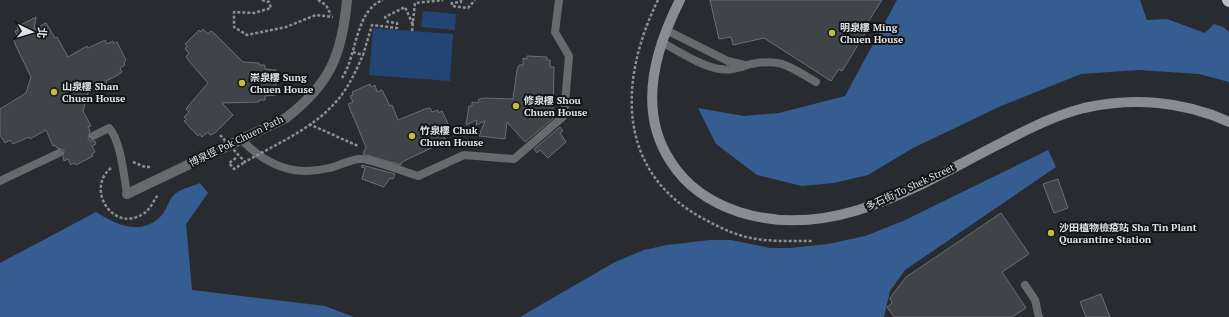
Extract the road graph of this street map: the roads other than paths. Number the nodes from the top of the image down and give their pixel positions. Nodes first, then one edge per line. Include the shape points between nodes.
1 (347, 0) edge
2 (559, 0) edge
3 (680, 0) edge
4 (666, 30) junction
5 (661, 42) junction
6 (745, 66) junction
7 (816, 82) dead end
8 (1229, 122) edge
9 (93, 136) dead end
10 (241, 139) junction
11 (59, 153) dead end
12 (0, 181) edge
13 (127, 194) joint
14 (1025, 285) dead end
15 (1039, 317) edge

1 - 10 street, 博泉徑 Pok Chuen Path via 341,44 320,86 304,104 286,118
2 - 10 lane via 555,32 569,56 564,116 514,159 464,155 418,176 361,159 329,168 297,171 281,168 266,161
3 - 4 street, 多石街 To Shek Street
4 - 5 street, 多石街 To Shek Street
4 - 6 lane via 728,61
5 - 6 lane via 713,67 729,69
5 - 8 street, 多石街 To Shek Street via 653,78 652,109 657,137 664,152 674,168 696,190 728,208 769,219 810,221 834,218 877,204 1022,132 1085,108 1129,102 1165,103 1206,113
6 - 7 lane via 776,61
9 - 13 lane via 109,128 112,131
10 - 13 street, 博泉徑 Pok Chuen Path
11 - 12 lane
14 - 15 lane via 1035,300

